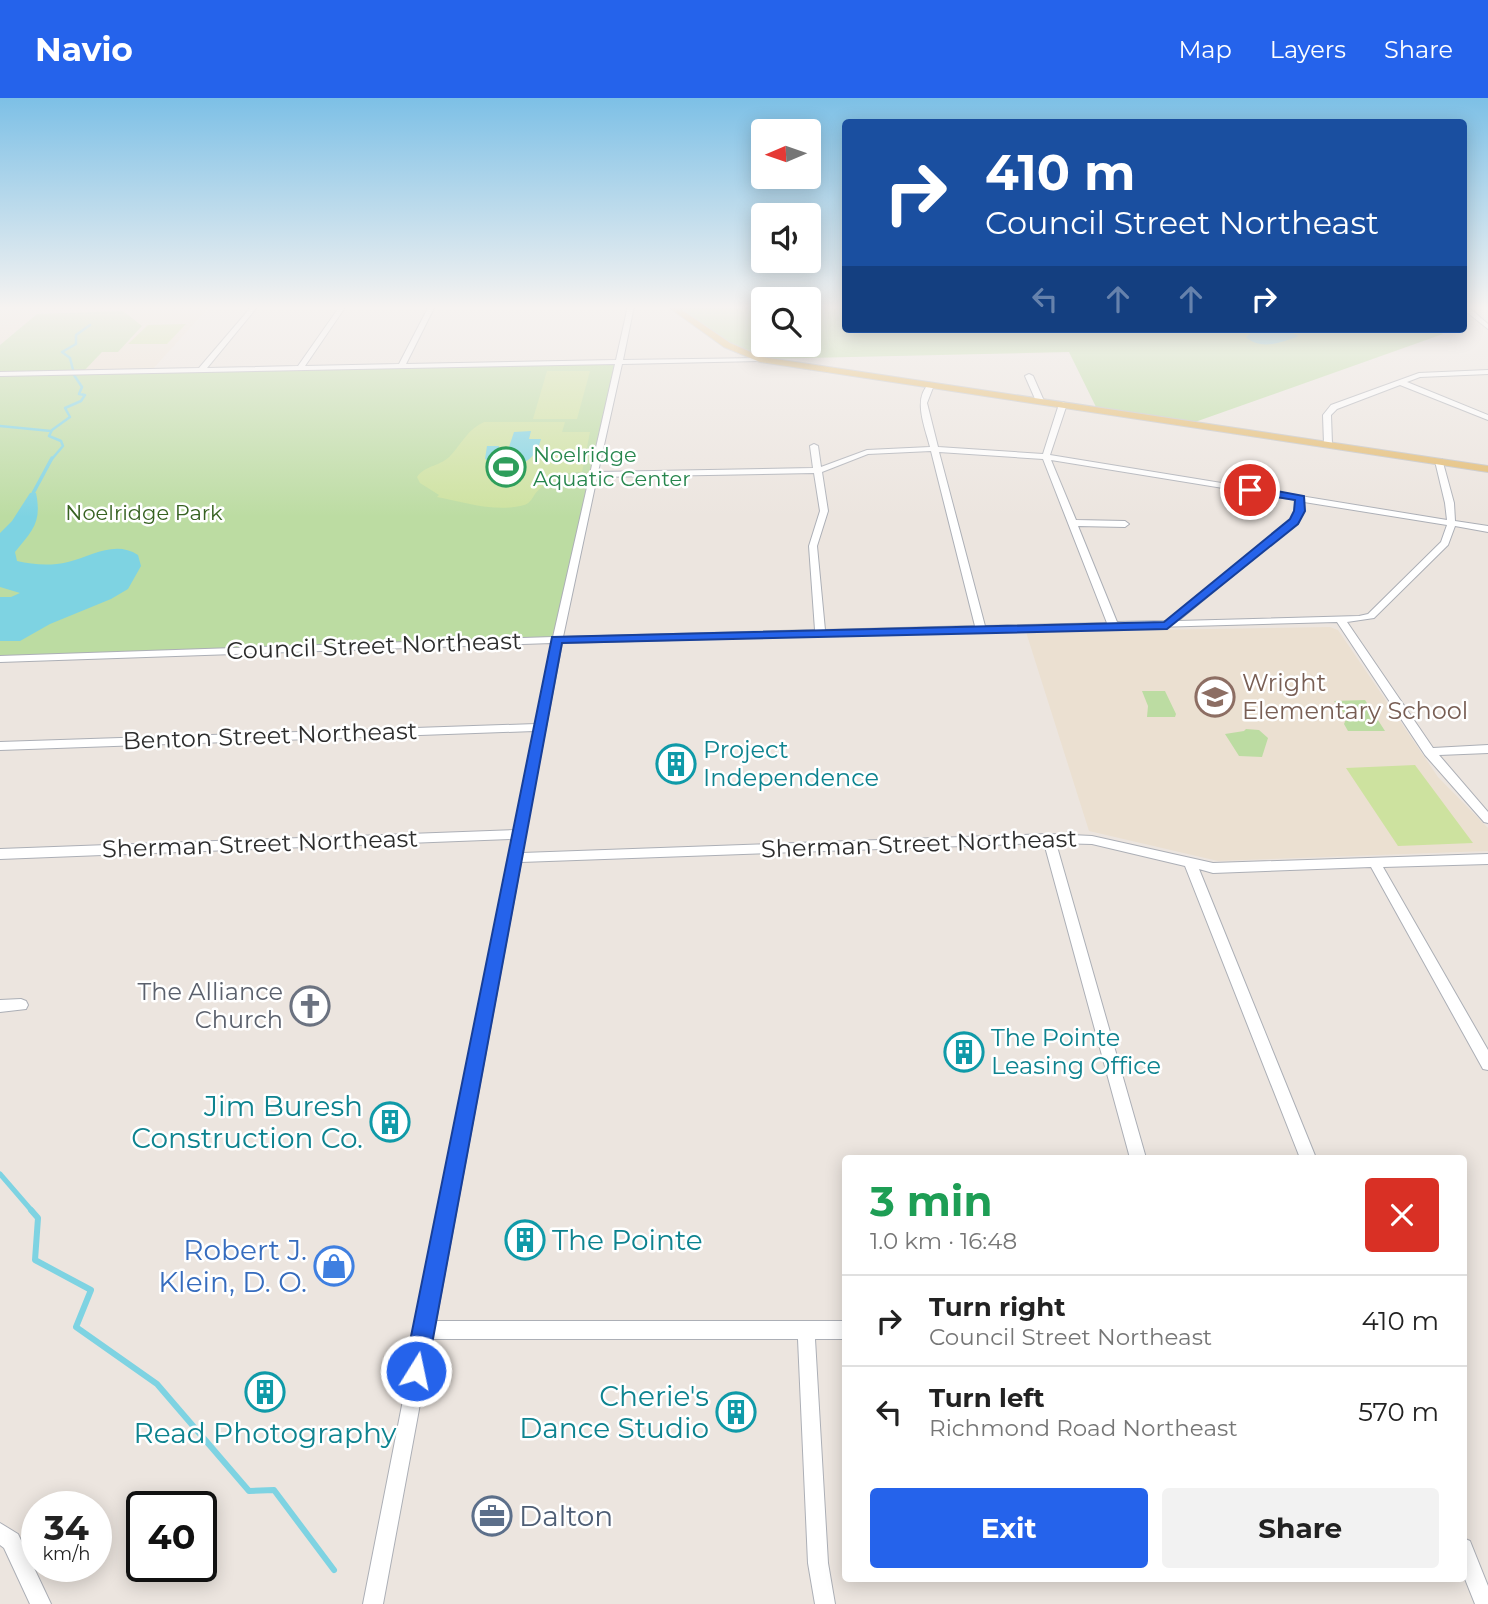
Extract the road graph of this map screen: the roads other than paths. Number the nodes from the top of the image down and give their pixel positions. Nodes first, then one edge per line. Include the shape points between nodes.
1 (616, 376) edge
2 (873, 376) edge
3 (1029, 376) dead end
4 (1417, 376) edge
5 (1400, 382) junction
6 (930, 385) junction
7 (1040, 401) junction
8 (1063, 404) junction
9 (1488, 418) edge
10 (1328, 444) junction
11 (814, 446) dead end
12 (935, 451) junction
13 (1046, 457) junction
14 (1438, 461) junction
15 (1488, 469) edge
16 (818, 470) junction
17 (594, 475) junction
18 (1300, 498) junction
19 (1453, 522) junction
20 (1073, 523) junction
21 (1125, 524) dead end
22 (1488, 529) edge
23 (1340, 621) junction
24 (1167, 625) junction
25 (1114, 626) junction
26 (981, 630) junction
27 (820, 634) junction
28 (557, 640) junction
29 (0, 659) edge
30 (540, 727) junction
31 (0, 746) edge
32 (1488, 749) edge
33 (1429, 752) junction
34 (1488, 818) edge
35 (520, 834) junction
36 (1049, 838) junction
37 (0, 854) edge
38 (516, 858) junction
39 (1488, 859) edge
40 (1190, 863) junction
41 (1375, 864) junction
42 (21, 1005) dead end
43 (0, 1006) edge
44 (1488, 1063) edge
45 (1137, 1155) edge
46 (1307, 1155) edge
47 (423, 1330) junction
48 (806, 1330) junction
49 (842, 1331) edge
50 (0, 1533) edge
51 (1467, 1558) edge
52 (41, 1604) edge
53 (373, 1604) edge
54 (825, 1604) edge
55 (1485, 1604) edge

1 - 17 street
2 - 6 main road
3 - 7 street
4 - 5 street
5 - 9 street
5 - 10 street via 1334,407 1327,415
6 - 7 main road
6 - 12 street via 923,403
7 - 8 main road
8 - 10 main road
8 - 13 street
10 - 14 main road
11 - 16 street
12 - 13 street
12 - 16 street via 871,452
12 - 26 street
13 - 18 street
13 - 20 street
14 - 15 main road
14 - 19 street
16 - 17 street
16 - 27 street via 824,511 813,547
17 - 28 street
18 - 19 street
18 - 24 street via 1294,521
19 - 22 street
19 - 23 street, Council Street Northeast via 1444,543 1371,616
20 - 21 street
20 - 25 street
23 - 24 street, Council Street Northeast
23 - 33 street
24 - 25 street, Council Street Northeast
25 - 26 street, Council Street Northeast
26 - 27 street, Council Street Northeast
27 - 28 street, Council Street Northeast
28 - 29 street, Council Street Northeast
28 - 30 street
30 - 31 street, Benton Street Northeast
30 - 35 street
32 - 33 street
33 - 34 street
35 - 37 street, Sherman Street Northeast
35 - 38 street
36 - 38 street, Sherman Street Northeast
36 - 40 street, Sherman Street Northeast via 1092,840
36 - 45 street
38 - 47 street
39 - 41 street, Sherman Street Northeast
40 - 41 street, Sherman Street Northeast via 1213,868
40 - 46 street
41 - 44 street
42 - 43 street
47 - 48 street
47 - 53 street
48 - 49 street
48 - 54 street via 818,1563
50 - 52 street via 11,1541
51 - 55 street

